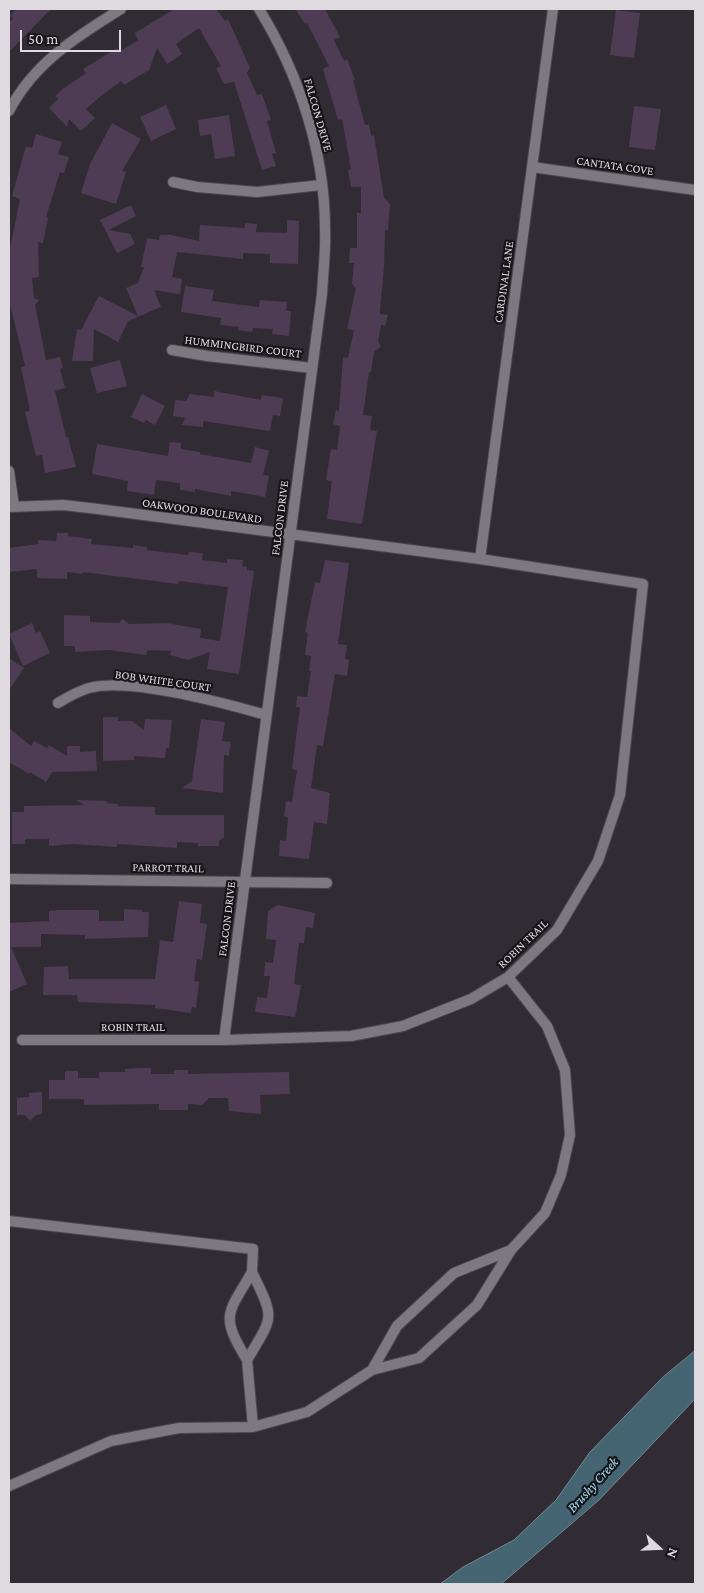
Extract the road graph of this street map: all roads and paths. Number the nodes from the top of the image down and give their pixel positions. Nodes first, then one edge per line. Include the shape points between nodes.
1 (120, 9) edge
2 (259, 9) edge
3 (553, 9) edge
4 (9, 111) edge
5 (532, 167) junction
6 (173, 182) dead end
7 (321, 185) junction
8 (695, 190) edge
9 (172, 350) dead end
10 (312, 368) junction
11 (9, 471) edge
12 (12, 507) edge
13 (290, 536) junction
14 (480, 559) junction
15 (58, 702) dead end
16 (266, 715) junction
17 (9, 879) edge
18 (244, 882) junction
19 (327, 883) dead end
20 (508, 977) junction
21 (22, 1040) dead end
22 (224, 1040) junction
23 (9, 1221) edge
24 (511, 1250) junction
25 (252, 1272) junction
26 (247, 1360) junction
27 (372, 1370) junction
28 (253, 1427) junction
29 (9, 1486) edge

1 - 4 street via 57,51 30,79
2 - 7 street, FALCON DRIVE via 290,67 302,98 316,150
3 - 5 street, CARDINAL LANE
5 - 8 street, CANTATA COVE
5 - 14 street, CARDINAL LANE
6 - 7 street via 257,192
7 - 10 street, FALCON DRIVE via 325,250
9 - 10 street, HUMMINGBIRD COURT
10 - 13 street, FALCON DRIVE
11 - 12 street
12 - 13 street, OAKWOOD BOULEVARD via 63,504
13 - 14 street, OAKWOOD BOULEVARD
13 - 16 street, FALCON DRIVE
14 - 20 street, ROBIN TRAIL via 643,584 620,795 601,852 557,930
15 - 16 street, BOB WHITE COURT via 90,688 117,685 173,693
16 - 18 street, FALCON DRIVE
17 - 18 street, PARROT TRAIL
18 - 19 street, PARROT TRAIL
18 - 22 street, FALCON DRIVE
20 - 22 street, ROBIN TRAIL via 471,999 403,1026 351,1036
20 - 24 street via 547,1026 565,1070 570,1135 561,1175 545,1213
21 - 22 street, ROBIN TRAIL
23 - 25 street via 253,1249
24 - 27 street via 454,1273 397,1326
24 - 27 street via 477,1305 419,1358
25 - 26 street via 269,1310 269,1320 268,1328
25 - 26 street via 228,1322
26 - 28 street
27 - 28 street via 307,1412
28 - 29 street via 179,1428 111,1441

